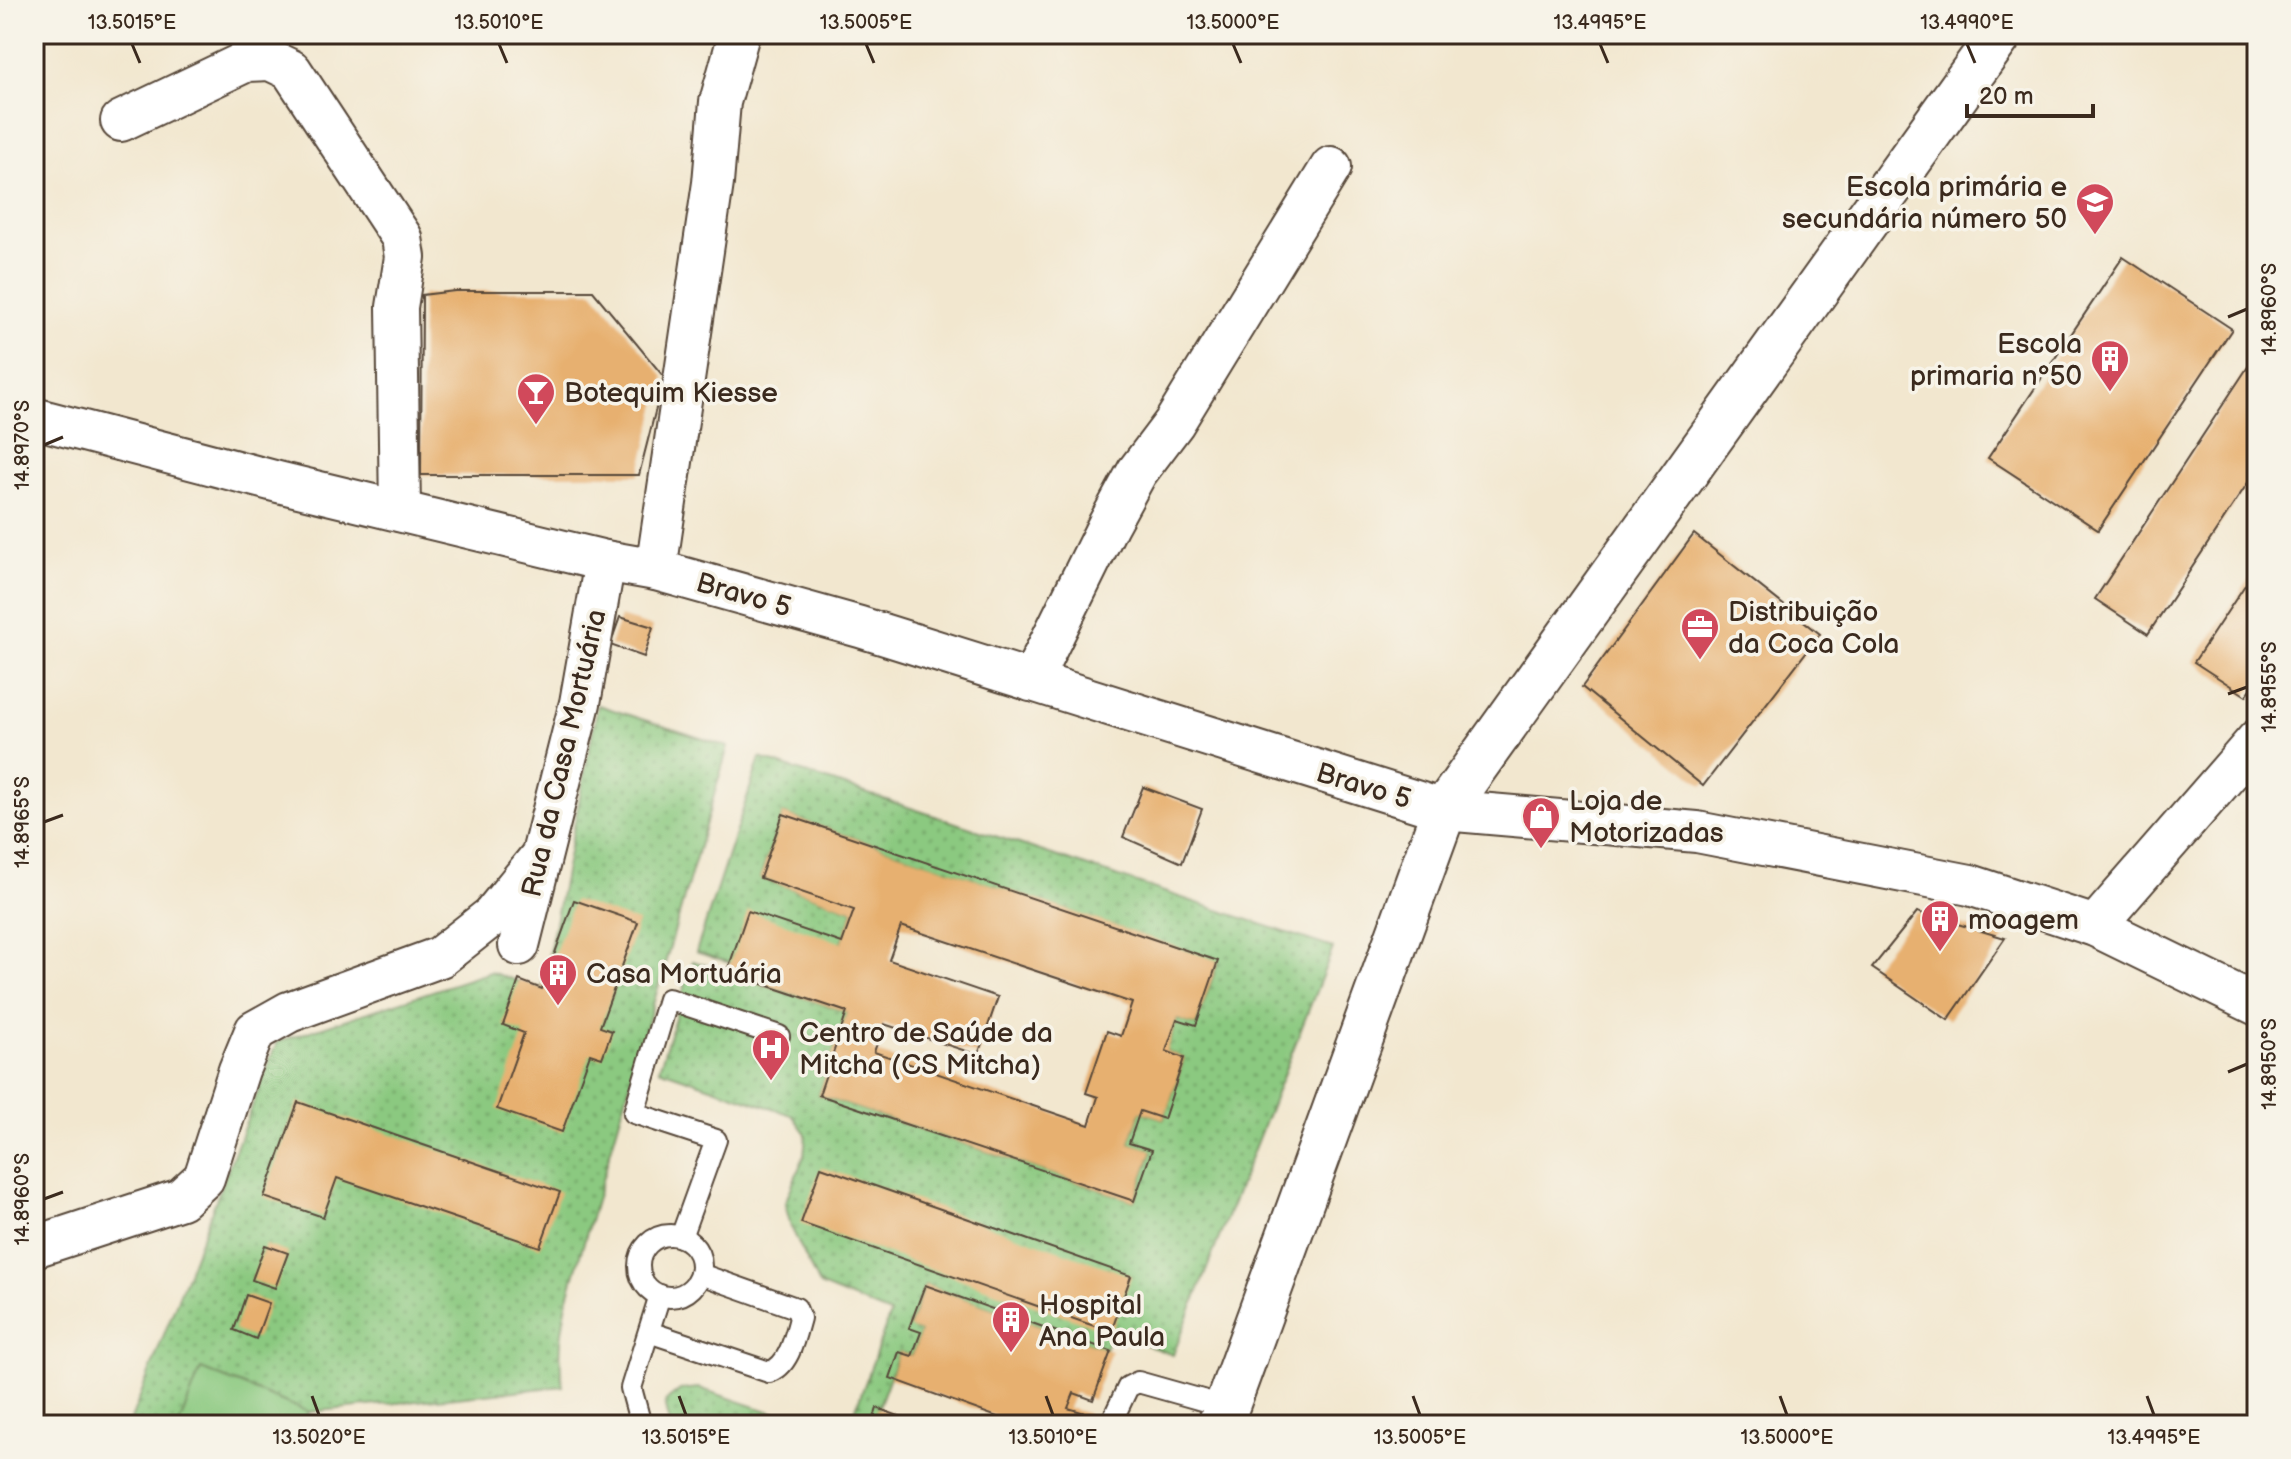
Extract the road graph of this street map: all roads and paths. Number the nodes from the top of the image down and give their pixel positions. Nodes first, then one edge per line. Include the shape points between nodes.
1 (739, 34) edge
2 (2000, 34) edge
3 (121, 121) dead end
4 (1331, 167) dead end
5 (34, 418) edge
6 (400, 511) junction
7 (605, 561) junction
8 (656, 570) junction
9 (1031, 681) junction
10 (2257, 740) edge
11 (1444, 810) junction
12 (540, 857) junction
13 (2095, 926) junction
14 (519, 945) dead end
15 (2257, 1005) edge
16 (779, 1036) dead end
17 (681, 1237) junction
18 (34, 1247) edge
19 (700, 1274) junction
20 (660, 1295) junction
21 (649, 1332) junction
22 (1224, 1416) edge
23 (641, 1425) edge
24 (1110, 1425) edge

1 - 8 street via 720,102 713,183
2 - 11 main road
3 - 6 street via 247,61 270,60 291,70 402,238 405,257 397,307
4 - 9 street via 1174,423 1137,472
5 - 6 street, Bravo 5
6 - 7 street, Bravo 5
7 - 8 street, Bravo 5
7 - 12 street, Rua da Casa Mortuária via 580,703
8 - 9 street, Bravo 5
9 - 11 street, Bravo 5
10 - 13 street
11 - 13 street, Bravo 5 via 1697,832 1970,885
11 - 22 main road
12 - 14 street, Rua da Casa Mortuária
12 - 18 street via 492,916 440,957 289,1012 255,1031 204,1178 181,1199
13 - 15 street, Bravo 5
16 - 17 lane via 668,999 634,1113 716,1140
17 - 19 lane via 699,1254
17 - 20 lane via 655,1238 642,1253 643,1283
19 - 20 lane via 689,1291
19 - 21 lane via 796,1308 800,1318 784,1363 769,1372
20 - 21 lane
21 - 23 lane via 631,1388
22 - 24 lane via 1138,1382 1128,1387

